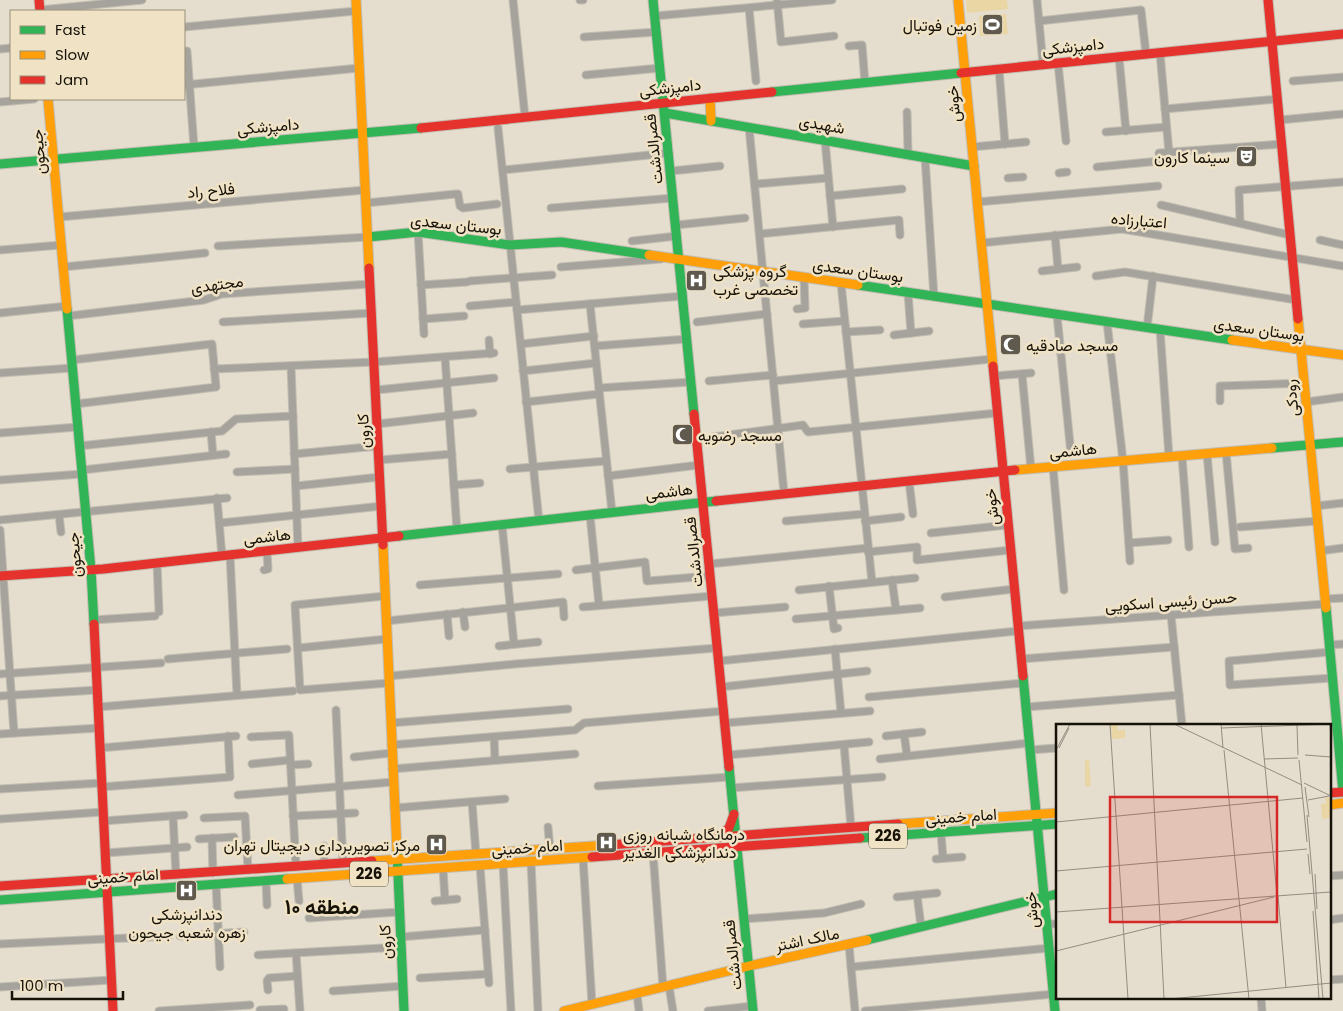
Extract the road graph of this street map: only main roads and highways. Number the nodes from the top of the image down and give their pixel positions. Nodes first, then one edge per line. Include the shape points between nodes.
1 (356, 0) edge
2 (653, 0) edge
3 (958, 0) edge
4 (1268, 0) edge
5 (1343, 34) edge
6 (1272, 41) junction
7 (965, 72) junction
8 (710, 98) junction
9 (48, 100) edge
10 (664, 103) junction
11 (665, 113) junction
12 (711, 121) junction
13 (363, 134) junction
14 (54, 160) junction
15 (0, 164) edge
16 (974, 166) junction
17 (368, 237) junction
18 (675, 259) junction
19 (987, 304) junction
20 (1301, 350) junction
21 (1343, 355) edge
22 (1343, 442) edge
23 (1310, 445) junction
24 (1003, 471) junction
25 (703, 502) junction
26 (383, 539) junction
27 (91, 570) junction
28 (2, 576) edge
29 (1343, 792) edge
30 (1330, 793) edge
31 (1056, 813) edge
32 (734, 814) junction
33 (1036, 814) junction
34 (1056, 824) edge
35 (1038, 825) junction
36 (736, 836) junction
37 (718, 837) junction
38 (737, 847) junction
39 (396, 860) junction
40 (397, 872) junction
41 (106, 880) junction
42 (73, 882) junction
43 (0, 886) edge
44 (107, 892) junction
45 (1056, 894) edge
46 (73, 895) junction
47 (1045, 897) junction
48 (0, 900) edge
49 (1052, 924) edge
50 (749, 966) junction
51 (1054, 970) edge
52 (753, 1008) edge
53 (113, 1011) edge
54 (404, 1011) edge
55 (564, 1011) edge
56 (1055, 1011) edge

1 - 13 main road, کارون
2 - 10 main road, قصرالدشت
3 - 7 main road, خوش
4 - 6 main road, رودکی
5 - 6 main road, دامپزشکی
6 - 7 main road, دامپزشکی
6 - 20 main road, رودکی
7 - 8 main road, دامپزشکی
7 - 16 main road, خوش
8 - 10 main road, دامپزشکی
8 - 12 main road
9 - 14 main road, جیحون
10 - 11 main road, قصرالدشت
10 - 13 main road, دامپزشکی via 525,117 498,124
11 - 12 main road, شهیدی
11 - 18 main road, قصرالدشت via 677,236
12 - 16 main road, شهیدی
13 - 14 main road, دامپزشکی
13 - 17 main road, کارون
14 - 15 main road, دامپزشکی
14 - 27 main road, جیحون
16 - 19 main road, خوش
17 - 18 main road, بوستان سعدی via 418,232 510,245 562,242
17 - 26 main road, کارون
18 - 19 main road, بوستان سعدی
18 - 25 main road, قصرالدشت via 683,296
19 - 20 main road, بوستان سعدی
19 - 24 main road, خوش
20 - 21 main road, بوستان سعدی
20 - 23 main road, رودکی
22 - 23 main road, هاشمی
23 - 24 main road, هاشمی
23 - 29 main road, رودکی
24 - 25 main road, هاشمی
24 - 33 main road, خوش
25 - 26 main road, هاشمی
25 - 32 main road, قصرالدشت
26 - 27 main road, هاشمی
26 - 39 main road, کارون
27 - 28 main road, هاشمی
27 - 41 main road, جیحون
29 - 30 main road
31 - 33 main road, امام خمینی / 226
32 - 36 main road, قصرالدشت
32 - 37 main road via 728,830
33 - 35 main road, خوش
33 - 36 main road, امام خمینی / 226
34 - 35 main road, امام خمینی / 226
35 - 38 main road, امام خمینی / 226
35 - 47 main road, خوش
36 - 37 main road, امام خمینی / 226
36 - 38 main road, قصرالدشت
37 - 39 main road, امام خمینی / 226
38 - 40 main road, امام خمینی / 226
38 - 50 main road, قصرالدشت
39 - 40 main road, کارون
39 - 41 main road, امام خمینی / 226
40 - 44 main road, امام خمینی / 226
40 - 54 main road, کارون
41 - 42 main road, امام خمینی / 226
41 - 44 main road, جیحون
42 - 43 main road, امام خمینی / 226
42 - 46 main road via 78,890
44 - 46 main road, امام خمینی / 226
44 - 53 main road, جیحون
45 - 47 main road, مالک اشتر
46 - 48 main road, امام خمینی / 226
47 - 49 main road, خوش
47 - 50 main road, مالک اشتر via 849,946
49 - 51 main road, خوش via 1050,948
50 - 52 main road, قصرالدشت
50 - 55 main road, مالک اشتر
51 - 56 main road, خوش

